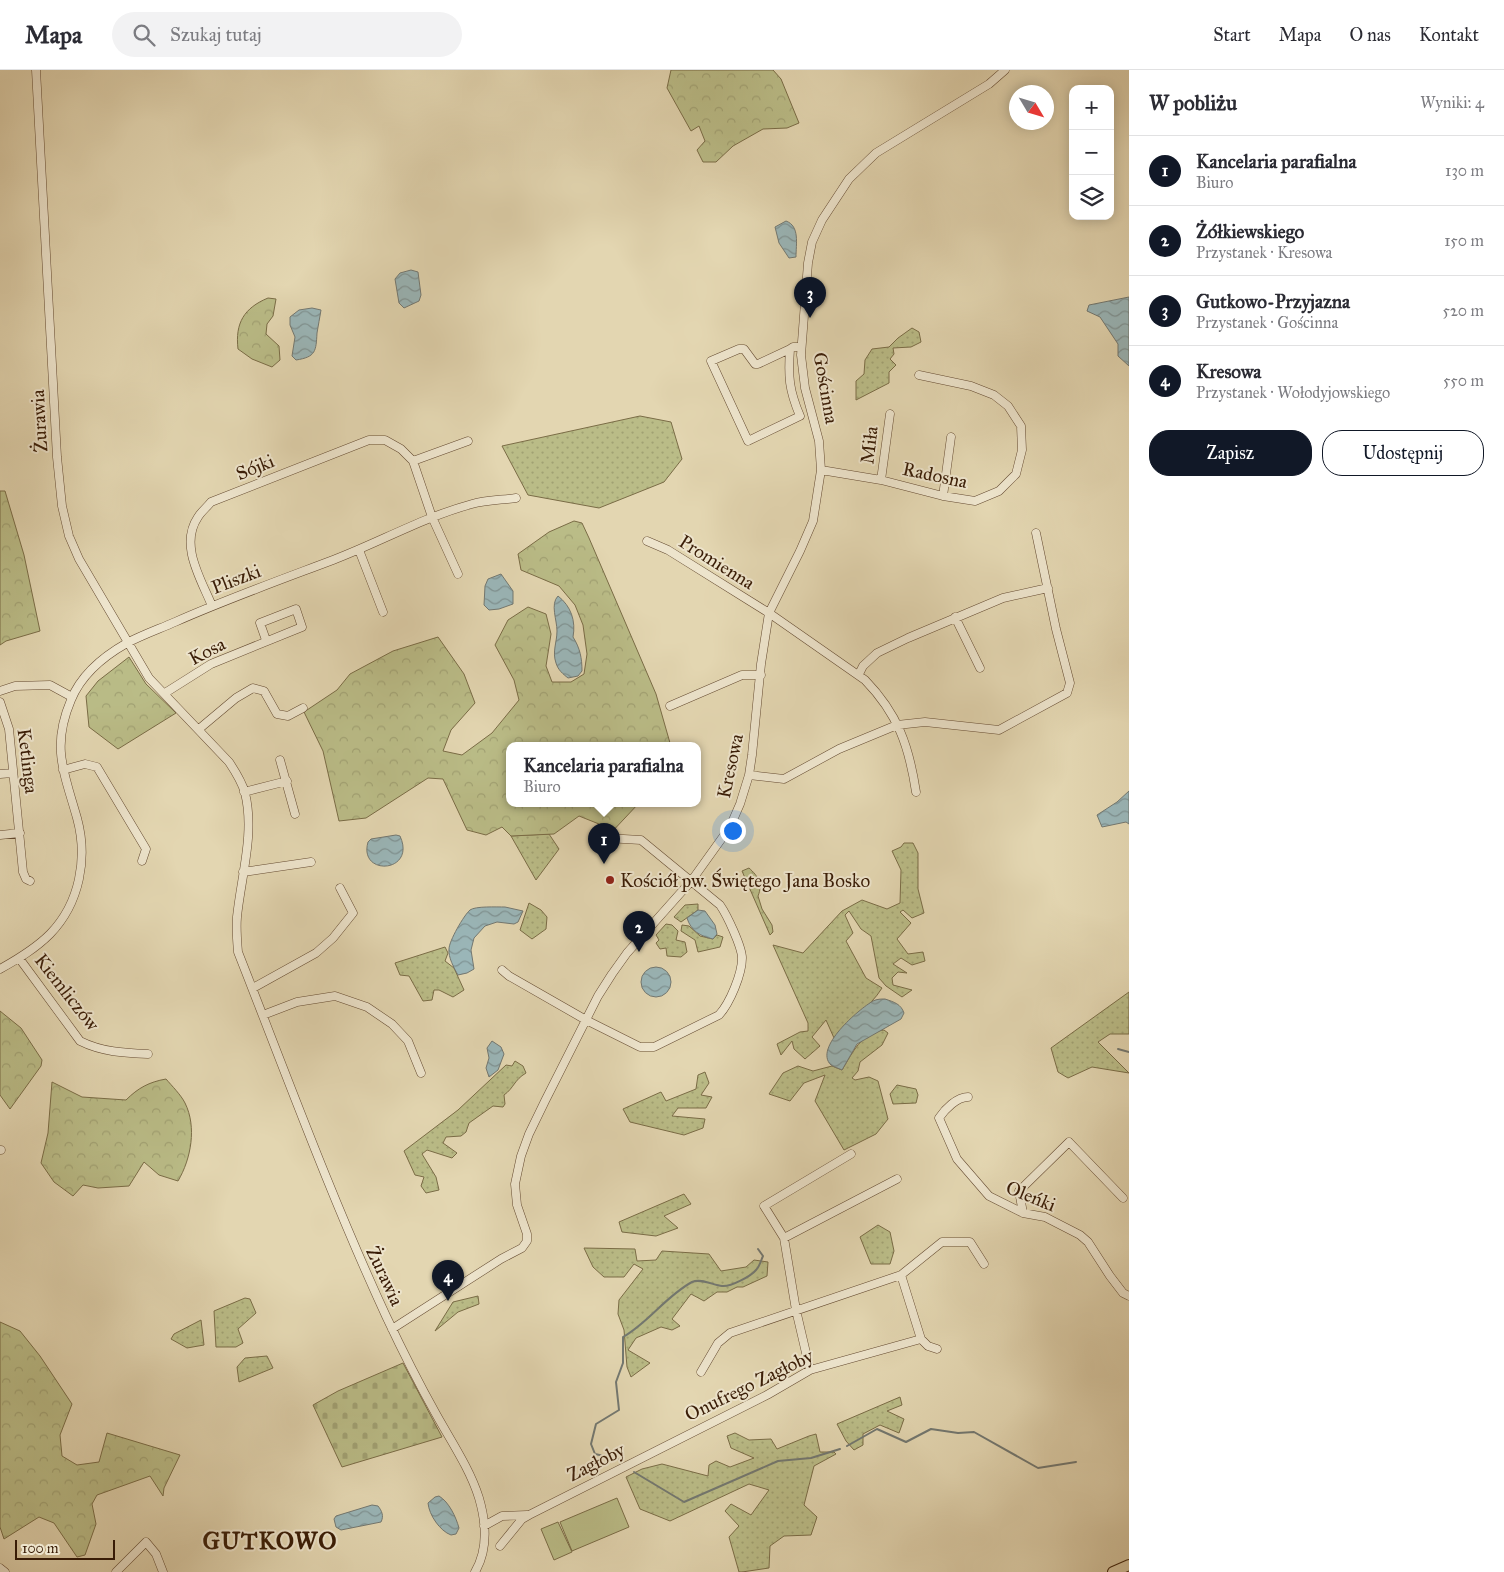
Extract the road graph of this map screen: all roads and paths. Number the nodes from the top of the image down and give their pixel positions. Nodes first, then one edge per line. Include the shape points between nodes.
1 (36, 70) edge
2 (1005, 70) edge
3 (801, 347) junction
4 (790, 349) junction
5 (919, 375) dead end
6 (890, 414) dead end
7 (951, 437) dead end
8 (468, 441) dead end
9 (413, 461) junction
10 (821, 470) junction
11 (881, 480) junction
12 (943, 496) junction
13 (516, 498) dead end
14 (432, 517) junction
15 (1036, 533) dead end
16 (647, 541) dead end
17 (358, 550) junction
18 (458, 574) dead end
19 (1048, 588) junction
20 (212, 606) junction
21 (383, 612) dead end
22 (769, 613) junction
23 (954, 617) junction
24 (266, 640) junction
25 (127, 643) junction
26 (980, 668) dead end
27 (858, 674) junction
28 (761, 675) junction
29 (0, 691) edge
30 (165, 693) junction
31 (72, 697) junction
32 (0, 702) edge
33 (670, 706) dead end
34 (303, 708) dead end
35 (897, 726) junction
36 (199, 729) junction
37 (280, 760) dead end
38 (63, 770) junction
39 (13, 773) junction
40 (0, 774) edge
41 (749, 775) junction
42 (287, 781) junction
43 (244, 792) junction
44 (916, 792) dead end
45 (295, 814) dead end
46 (20, 833) junction
47 (0, 835) edge
48 (606, 838) dead end
49 (142, 861) dead end
50 (312, 862) dead end
51 (243, 872) junction
52 (692, 880) junction
53 (30, 881) dead end
54 (340, 888) dead end
55 (20, 958) junction
56 (0, 969) edge
57 (502, 970) dead end
58 (252, 988) junction
59 (263, 1015) junction
60 (586, 1020) junction
61 (148, 1054) dead end
62 (421, 1073) dead end
63 (968, 1097) dead end
64 (851, 1154) dead end
65 (897, 1179) dead end
66 (1123, 1198) dead end
67 (1023, 1213) junction
68 (784, 1238) junction
69 (984, 1264) dead end
70 (901, 1275) junction
71 (1129, 1296) edge
72 (796, 1310) junction
73 (392, 1329) junction
74 (920, 1339) junction
75 (937, 1349) dead end
76 (810, 1370) junction
77 (701, 1372) dead end
78 (678, 1438) joint
79 (529, 1514) junction
80 (484, 1526) junction
81 (500, 1546) dead end
82 (1129, 1565) edge
83 (0, 1568) edge
84 (5, 1572) edge
85 (116, 1572) edge
86 (163, 1572) edge
87 (476, 1572) edge
88 (1113, 1572) edge

1 - 25 street, Żurawia via 62,506 79,559
2 - 3 street, Gościnna via 989,84 876,153 849,179 822,220 812,242
3 - 4 street
3 - 10 street, Gościnna via 805,388 819,441
4 - 4 street via 788,376 800,416 748,441 711,361 744,349 758,364
5 - 12 street, Radosna via 994,394 1008,406 1021,426 1022,450 1016,474 999,491 975,501
6 - 11 street, Miła
7 - 12 street
8 - 9 street
9 - 14 street
9 - 20 street, Sójki via 385,440 369,440 211,502 197,518 190,537 193,563
10 - 11 street, Radosna
10 - 22 street, Gościnna via 813,521
11 - 12 street, Radosna
13 - 14 street, Pliszki via 474,503
14 - 17 street, Pliszki
14 - 18 street
15 - 19 street
16 - 22 street, Promienna via 668,550
17 - 20 street, Pliszki
17 - 21 street
19 - 23 street via 1003,598
19 - 35 street via 1070,683 1067,694 999,730 925,722
20 - 25 street, Pliszki
22 - 27 street, Promienna
22 - 28 street, Kresowa
23 - 26 street
23 - 27 street via 877,653
24 - 24 street, Kosa via 260,623 296,609 302,627
24 - 30 street, Kosa via 211,664
25 - 30 street, Żurawia via 148,678
25 - 31 street, Pliszki via 101,660 82,680
27 - 35 street, Promienna via 876,690
28 - 33 street via 742,675
28 - 41 street, Kresowa
29 - 31 street via 15,686 50,685
30 - 36 street, Żurawia
31 - 38 street, Pliszki via 60,746
32 - 39 street, Ketlinga via 9,729
34 - 36 street via 288,716 277,714 264,691 253,688
35 - 41 street via 838,749 784,779
35 - 44 street, Promienna via 911,759
36 - 43 street, Żurawia via 229,762
37 - 42 street
38 - 49 street via 85,764 97,767 146,848
38 - 55 street, Pliszki via 81,842 82,868 78,887 57,926
39 - 40 street
39 - 46 street, Ketlinga
41 - 52 street, Kresowa via 730,827
42 - 43 street
42 - 45 street
43 - 51 street, Żurawia via 248,813
46 - 47 street
46 - 53 street, Ketlinga via 23,872
48 - 52 street via 641,840
50 - 51 street
51 - 58 street, Żurawia via 237,918 238,952
52 - 60 street, Kresowa via 627,952
52 - 60 street via 727,915 743,956 727,1007 720,1015 654,1047 640,1047
54 - 58 street via 353,913 334,938 316,953
55 - 56 street, Pliszki
55 - 61 street, Kiemliczów via 80,1041 106,1051
57 - 60 street
58 - 59 street, Żurawia
59 - 62 street via 297,1002 335,996 367,1007 392,1024 408,1041
59 - 73 street, Żurawia via 348,1233
60 - 73 street, Kresowa via 521,1156 515,1184 527,1241 522,1248
63 - 67 street, Oleńki via 945,1110 939,1118 957,1159 989,1196
64 - 68 street via 764,1206
65 - 68 street
66 - 67 street, Oleńki via 1069,1142 1019,1191
67 - 71 street, Oleńki via 1045,1218 1080,1235 1123,1293
68 - 72 street
69 - 70 street via 970,1242 942,1242
70 - 72 street
70 - 74 street
72 - 76 street
72 - 77 street via 730,1333 718,1344
73 - 80 street, Żurawia via 472,1481
74 - 75 street
74 - 76 street, Onufrego Zagłoby
76 - 78 street, Onufrego Zagłoby via 767,1395
78 - 79 street, Zagłoby
79 - 80 street, Zagłoby via 502,1516
79 - 81 street, Zagłoby
80 - 87 street, Żurawia via 483,1550
82 - 88 main road
83 - 84 street
85 - 86 street via 146,1542 156,1554

